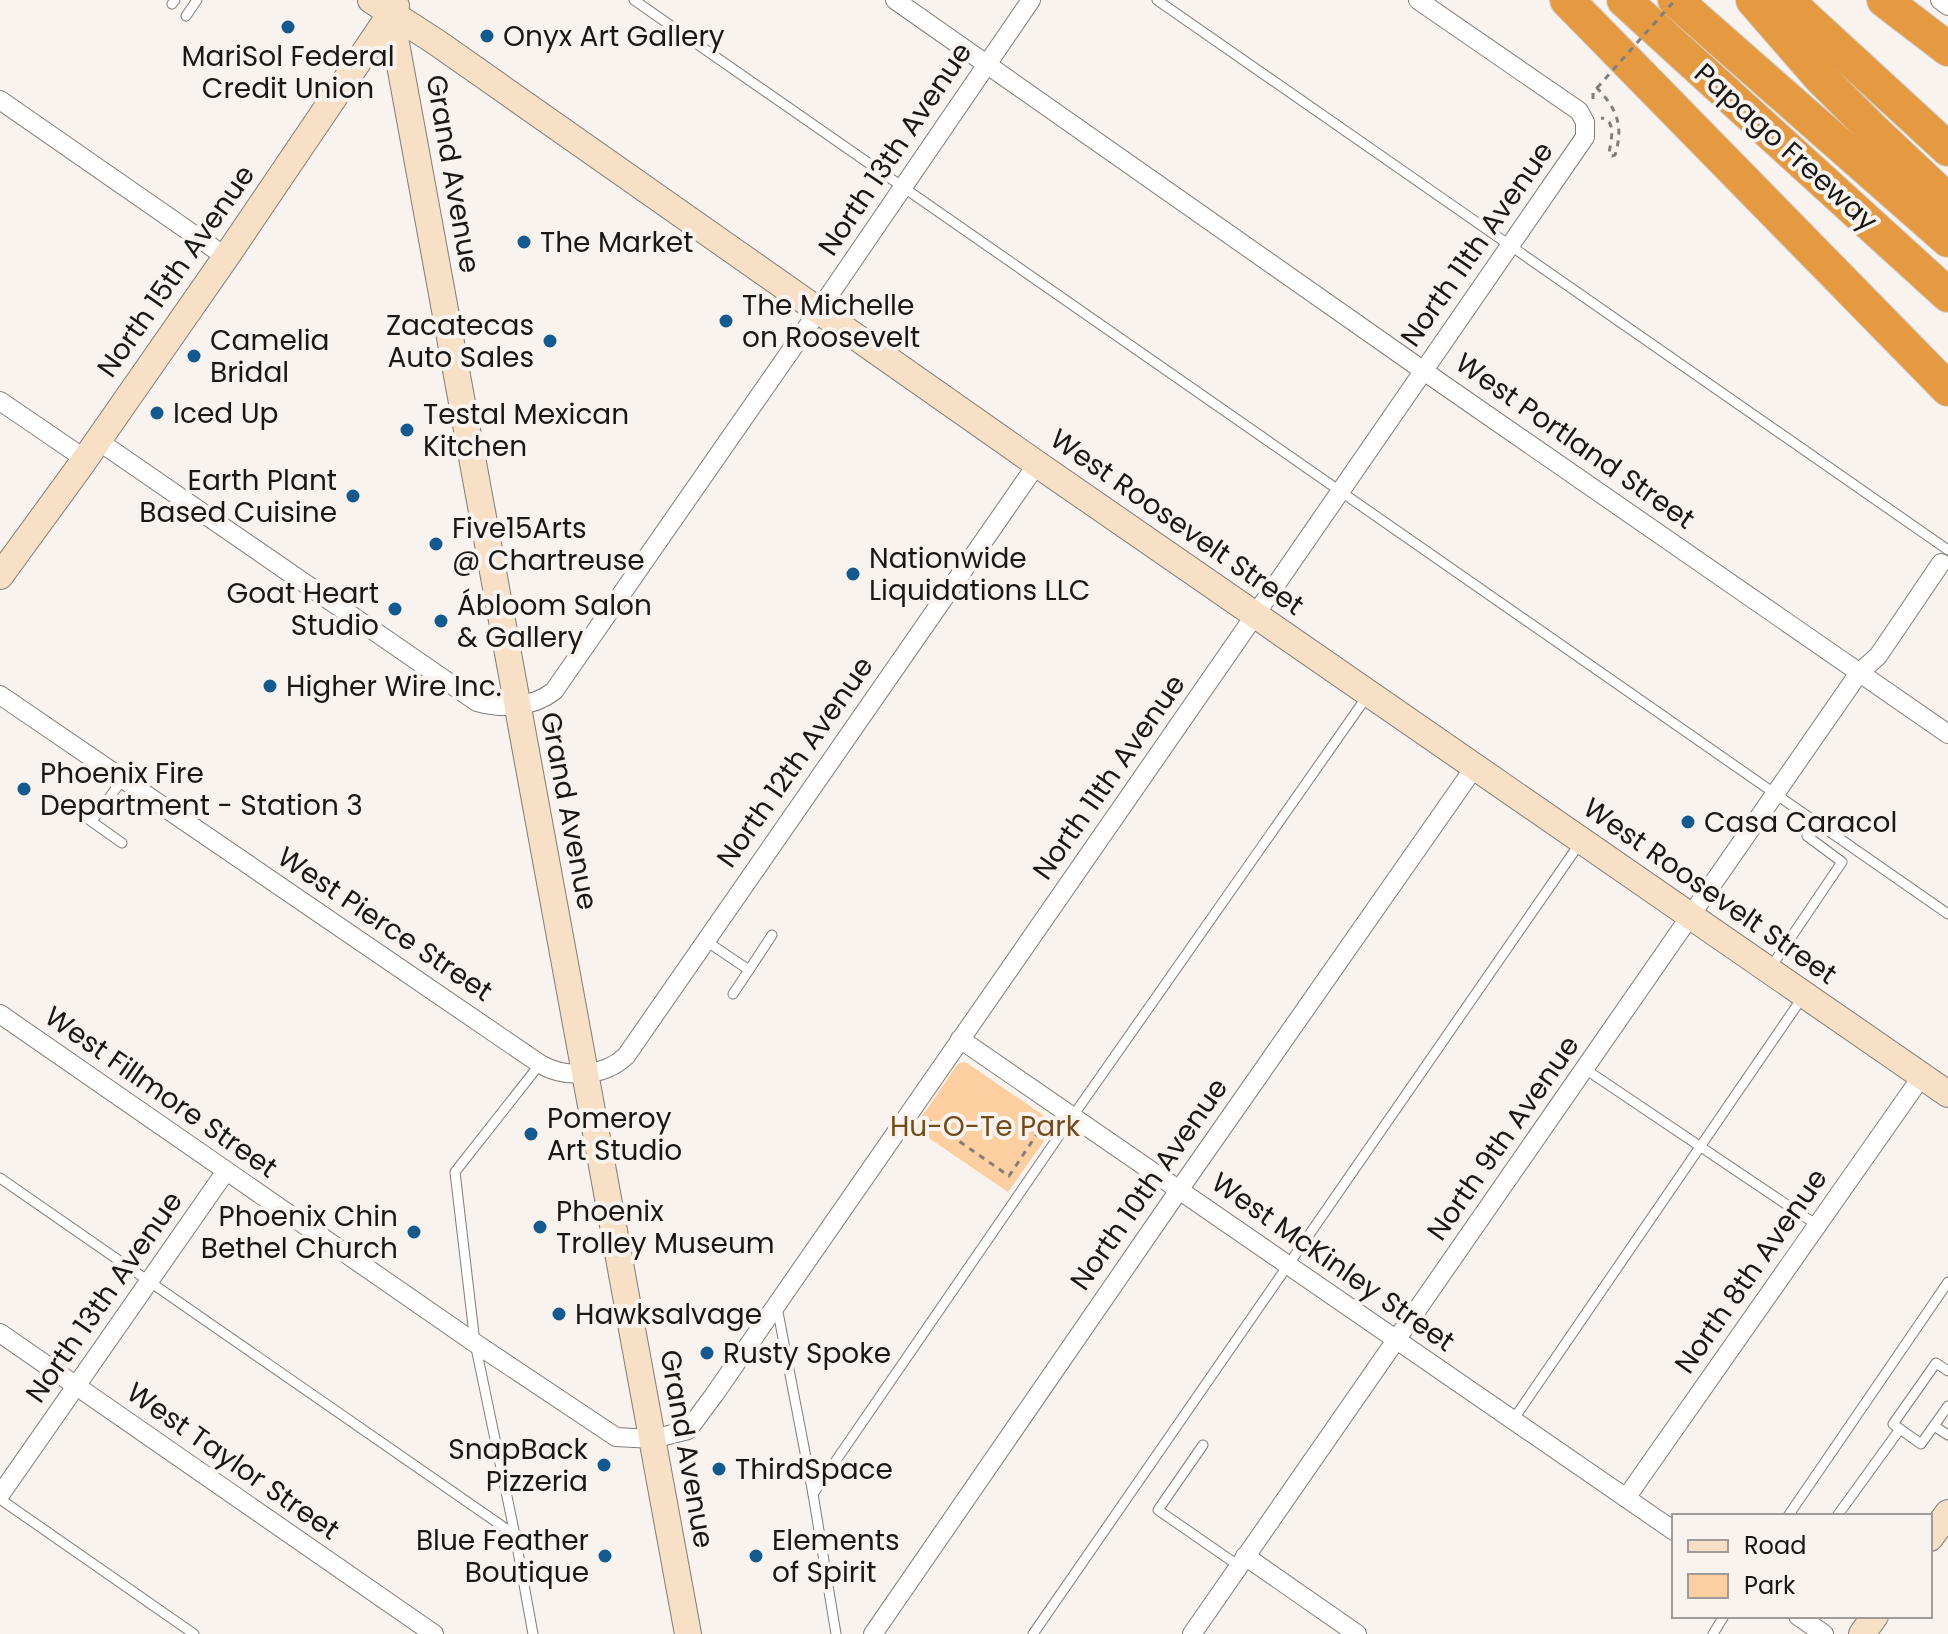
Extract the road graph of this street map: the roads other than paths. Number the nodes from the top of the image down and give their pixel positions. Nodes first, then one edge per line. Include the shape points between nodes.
1 (197, 0) edge
2 (634, 0) edge
3 (895, 0) edge
4 (1031, 0) edge
5 (1157, 0) edge
6 (1418, 0) edge
7 (1567, 0) edge
8 (1624, 0) edge
9 (1675, 0) edge
10 (1753, 0) edge
11 (1786, 0) edge
12 (1884, 0) edge
13 (1940, 0) edge
14 (388, 3) edge
15 (1948, 6) edge
16 (186, 16) dead end
17 (1948, 49) edge
18 (987, 64) junction
19 (0, 100) edge
20 (1948, 149) edge
21 (902, 187) junction
22 (1948, 201) edge
23 (1948, 240) edge
24 (1510, 246) junction
25 (226, 257) junction
26 (1948, 295) edge
27 (819, 310) junction
28 (1423, 370) junction
29 (1948, 389) edge
30 (0, 401) edge
31 (91, 450) junction
32 (1037, 464) junction
33 (1340, 492) junction
34 (1940, 556) edge
35 (2, 571) edge
36 (1255, 615) junction
37 (1859, 673) junction
38 (1369, 694) junction
39 (0, 695) edge
40 (517, 705) junction
41 (1948, 734) edge
42 (1474, 768) junction
43 (123, 779) junction
44 (1776, 793) junction
45 (64, 802) dead end
46 (92, 821) junction
47 (1807, 836) dead end
48 (1582, 840) junction
49 (122, 843) dead end
50 (1948, 914) edge
51 (1691, 915) junction
52 (772, 935) dead end
53 (706, 941) junction
54 (749, 970) junction
55 (1769, 970) junction
56 (733, 994) dead end
57 (1804, 995) junction
58 (0, 1014) edge
59 (960, 1039) junction
60 (540, 1064) junction
61 (1585, 1069) junction
62 (586, 1073) junction
63 (1922, 1076) junction
64 (1948, 1094) edge
65 (1074, 1118) junction
66 (1701, 1146) junction
67 (226, 1171) junction
68 (0, 1178) edge
69 (1179, 1190) junction
70 (1817, 1225) junction
71 (1289, 1266) junction
72 (148, 1282) junction
73 (1948, 1282) edge
74 (777, 1303) junction
75 (0, 1333) edge
76 (1396, 1340) junction
77 (475, 1343) junction
78 (1948, 1371) edge
79 (76, 1386) junction
80 (1948, 1406) edge
81 (1513, 1420) junction
82 (1934, 1426) junction
83 (1900, 1429) junction
84 (1948, 1435) edge
85 (653, 1439) junction
86 (1203, 1445) dead end
87 (813, 1494) junction
88 (0, 1497) edge
89 (1626, 1498) junction
90 (1948, 1513) edge
91 (1789, 1514) edge
92 (1838, 1514) edge
93 (1672, 1530) edge
94 (515, 1535) junction
95 (1932, 1535) edge
96 (1242, 1561) junction
97 (1801, 1618) edge
98 (883, 1630) edge
99 (194, 1634) edge
100 (434, 1634) edge
101 (533, 1634) edge
102 (688, 1634) edge
103 (836, 1634) edge
104 (1033, 1634) edge
105 (1192, 1634) edge
106 (1357, 1634) edge
107 (1824, 1634) edge

1 - 16 lane
2 - 21 lane
3 - 18 street, West Portland Street
4 - 18 street, North 13th Avenue
5 - 24 lane
6 - 24 street, North 11th Avenue via 1591,121
7 - 29 highway
8 - 26 highway, Papago Freeway
9 - 23 highway
10 - 22 highway via 1820,77
11 - 20 highway
12 - 17 highway
13 - 15 street
14 - 25 street, North 15th Avenue
14 - 27 street, West Roosevelt Street
14 - 40 street, Grand Avenue
18 - 21 street, North 13th Avenue
18 - 28 street, West Portland Street
19 - 25 street
21 - 27 street, North 13th Avenue
21 - 33 lane
24 - 28 street, North 11th Avenue
24 - 34 lane
25 - 31 street, North 15th Avenue
27 - 32 street, West Roosevelt Street
27 - 40 street, North 13th Avenue via 554,691
28 - 33 street, North 11th Avenue
28 - 37 street, West Portland Street
30 - 31 street
31 - 35 street, North 15th Avenue
31 - 40 street via 477,702
32 - 36 street, West Roosevelt Street
32 - 53 street, North 12th Avenue
33 - 36 street, North 11th Avenue
33 - 44 lane
34 - 37 street, North 9th Avenue via 1869,646
36 - 38 street, West Roosevelt Street
36 - 59 street, North 11th Avenue
37 - 41 street, West Portland Street
37 - 44 street, North 9th Avenue
38 - 42 street, West Roosevelt Street
38 - 65 lane
39 - 43 street, West Pierce Street
40 - 62 street, Grand Avenue
42 - 48 street, West Roosevelt Street
42 - 69 street, North 10th Avenue
43 - 46 lane
43 - 60 street, West Pierce Street
44 - 50 lane
44 - 51 street, North 9th Avenue
45 - 46 lane
46 - 49 lane
47 - 55 lane via 1842,862
48 - 51 street, West Roosevelt Street
48 - 71 lane
51 - 55 street, West Roosevelt Street
51 - 61 street, North 9th Avenue
52 - 54 lane
53 - 54 lane
53 - 62 street, North 12th Avenue via 626,1056 616,1065
54 - 56 lane
55 - 57 street, West Roosevelt Street
57 - 63 street, West Roosevelt Street
57 - 66 lane
58 - 67 street, West Fillmore Street
59 - 65 street, West McKinley Street
59 - 74 street, North 11th Avenue
60 - 62 street, West Pierce Street via 552,1072
60 - 77 lane via 455,1172
61 - 66 lane
61 - 76 street, North 9th Avenue
62 - 85 street, Grand Avenue
63 - 64 street, West Roosevelt Street
63 - 70 street, North 8th Avenue
65 - 69 street, West McKinley Street
65 - 87 lane
66 - 70 lane
66 - 81 lane
67 - 72 street, North 13th Avenue
67 - 77 street, West Fillmore Street
68 - 72 lane
69 - 71 street, West McKinley Street
69 - 98 street, North 10th Avenue
70 - 89 street, North 8th Avenue
71 - 76 street, West McKinley Street
71 - 104 lane
72 - 79 street, North 13th Avenue
72 - 94 lane
73 - 91 lane
74 - 85 street, North 11th Avenue via 688,1430
74 - 87 lane
75 - 79 street, West Taylor Street
76 - 81 street, West McKinley Street
76 - 96 street, North 9th Avenue
77 - 85 street, West Fillmore Street via 616,1437
77 - 94 lane
78 - 83 lane via 1936,1363 1893,1424
79 - 88 street, North 13th Avenue
79 - 100 street, West Taylor Street
80 - 82 lane
81 - 89 street, West McKinley Street
82 - 83 lane via 1921,1444
82 - 84 lane
83 - 92 lane
85 - 102 street, Grand Avenue
86 - 96 lane via 1158,1510
87 - 103 lane
88 - 99 lane
89 - 93 street, West McKinley Street
90 - 95 street
94 - 101 lane
96 - 105 street, North 9th Avenue
96 - 106 street
97 - 107 street

